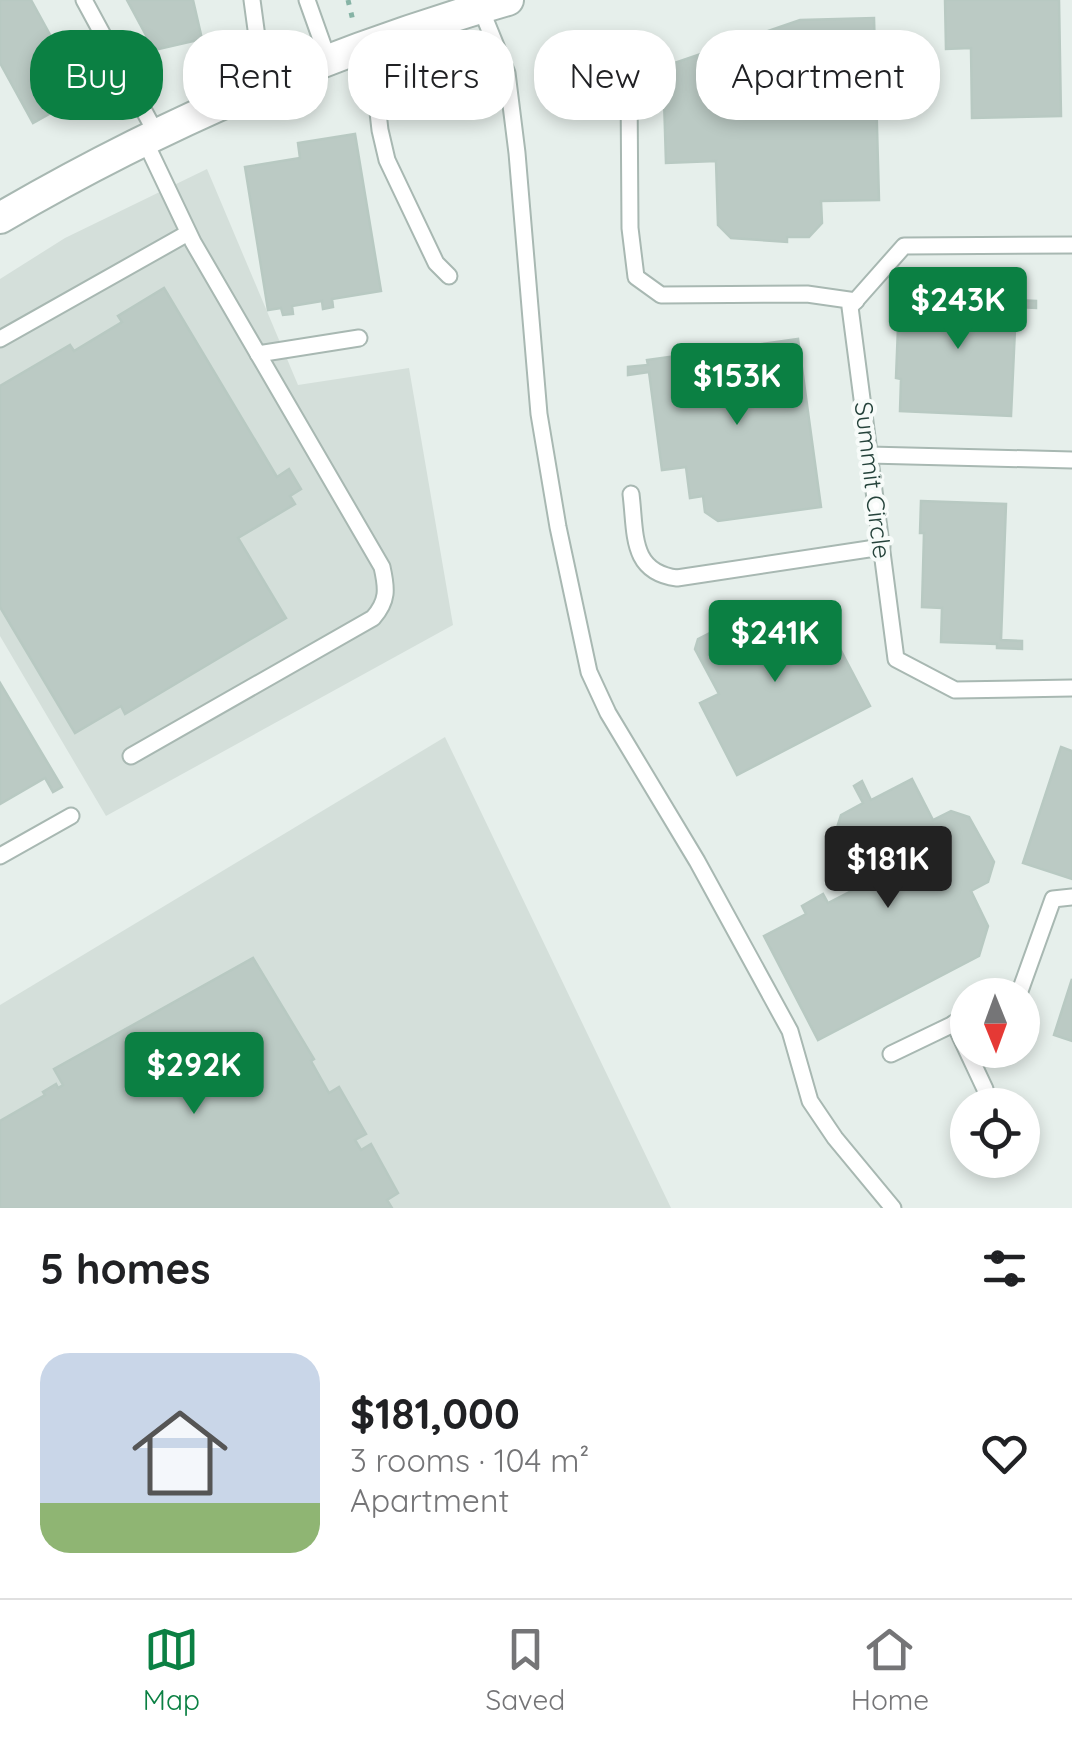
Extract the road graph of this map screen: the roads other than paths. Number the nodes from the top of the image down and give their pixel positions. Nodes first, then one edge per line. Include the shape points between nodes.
1 (84, 0) edge
2 (252, 0) edge
3 (307, 0) edge
4 (489, 3) edge
5 (255, 30) edge
6 (318, 30) edge
7 (411, 30) edge
8 (348, 52) edge
9 (328, 59) edge
10 (185, 120) edge
11 (379, 120) edge
12 (629, 120) edge
13 (150, 136) junction
14 (0, 218) edge
15 (188, 233) junction
16 (1072, 245) edge
17 (450, 276) dead end
18 (856, 301) junction
19 (0, 338) edge
20 (359, 338) dead end
21 (258, 354) junction
22 (870, 455) junction
23 (1072, 460) edge
24 (631, 494) dead end
25 (882, 547) junction
26 (1072, 688) edge
27 (131, 756) dead end
28 (71, 816) dead end
29 (0, 856) edge
30 (1072, 897) edge
31 (1025, 978) edge
32 (950, 1025) edge
33 (891, 1054) dead end
34 (893, 1208) edge

1 - 13 lane
2 - 5 lane
3 - 6 lane
4 - 7 street
4 - 34 lane via 507,74 539,414 589,672 790,1031 810,1101
8 - 9 street
10 - 13 street
11 - 17 lane via 387,160 436,263
12 - 18 lane via 636,277 661,295 807,294
13 - 14 street
13 - 15 lane
15 - 19 lane
15 - 21 lane
16 - 18 lane via 904,246
18 - 22 lane, Summit Circle via 850,308
20 - 21 lane
21 - 27 lane via 382,567 385,604 372,618
22 - 23 lane
22 - 25 lane, Summit Circle
24 - 25 lane via 640,558 657,576
25 - 26 lane, Summit Circle via 896,659 955,690
28 - 29 lane
30 - 31 lane via 1053,899
32 - 33 lane

